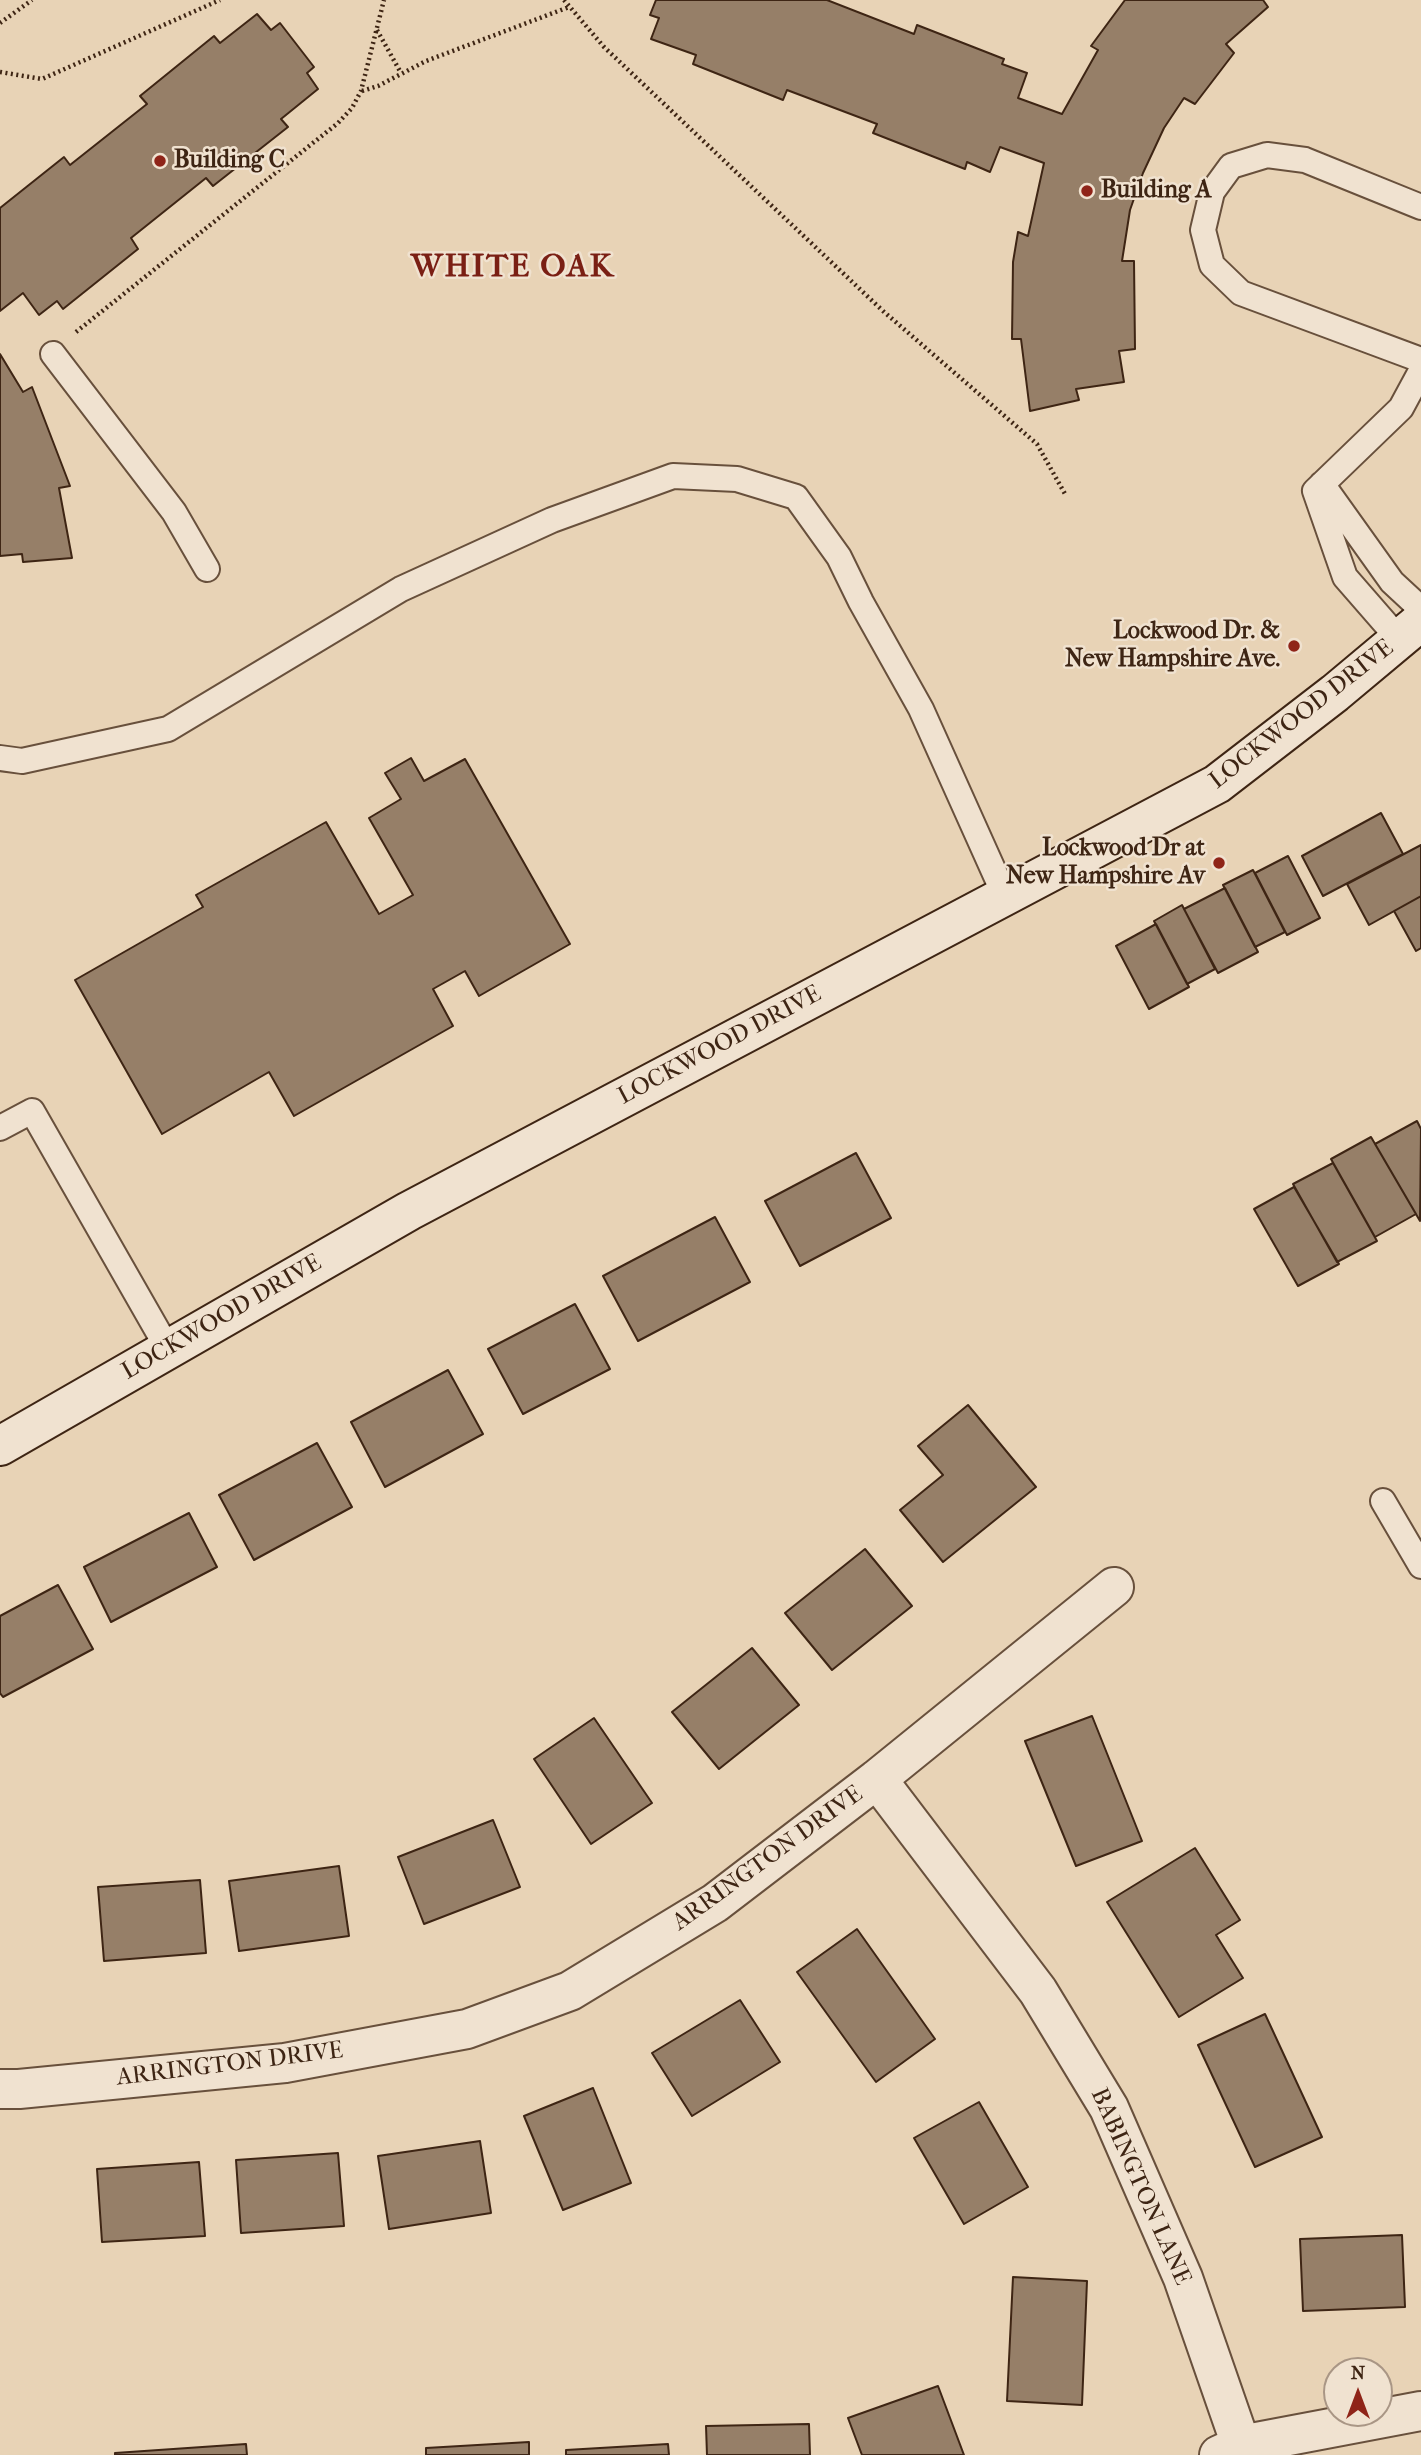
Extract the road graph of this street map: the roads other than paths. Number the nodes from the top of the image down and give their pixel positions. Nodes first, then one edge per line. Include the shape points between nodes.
1 (1421, 207) edge
2 (52, 354) road end
3 (1421, 360) edge
4 (1421, 371) edge
5 (1318, 488) junction
6 (207, 569) dead end
7 (1414, 623) edge
8 (0, 758) edge
9 (1005, 896) junction
10 (0, 1128) edge
11 (168, 1349) junction
12 (0, 1446) edge
13 (1383, 1501) dead end
14 (1421, 1566) edge
15 (1114, 1587) dead end
16 (877, 1779) junction
17 (0, 2089) edge
18 (1421, 2412) edge
19 (1230, 2450) edge

1 - 3 lane via 1305,160 1267,155 1231,166 1212,192 1203,230 1212,265 1241,293
2 - 6 lane via 174,512
4 - 5 lane via 1401,408
5 - 7 lane via 1392,582
5 - 7 lane via 1345,577
7 - 9 street, LOCKWOOD DRIVE via 1335,693 1217,784
8 - 9 lane via 22,761 168,729 401,589 552,520 673,476 737,479 796,497 839,556 921,709
9 - 11 street, LOCKWOOD DRIVE via 409,1211
10 - 11 lane via 33,1111
11 - 12 street, LOCKWOOD DRIVE
13 - 14 lane
15 - 16 street, ARRINGTON DRIVE
16 - 17 street, ARRINGTON DRIVE via 704,1910 570,1991 467,2029 285,2063
16 - 19 street, BABINGTON LANE via 1038,1991 1109,2108 1183,2278
18 - 19 street

